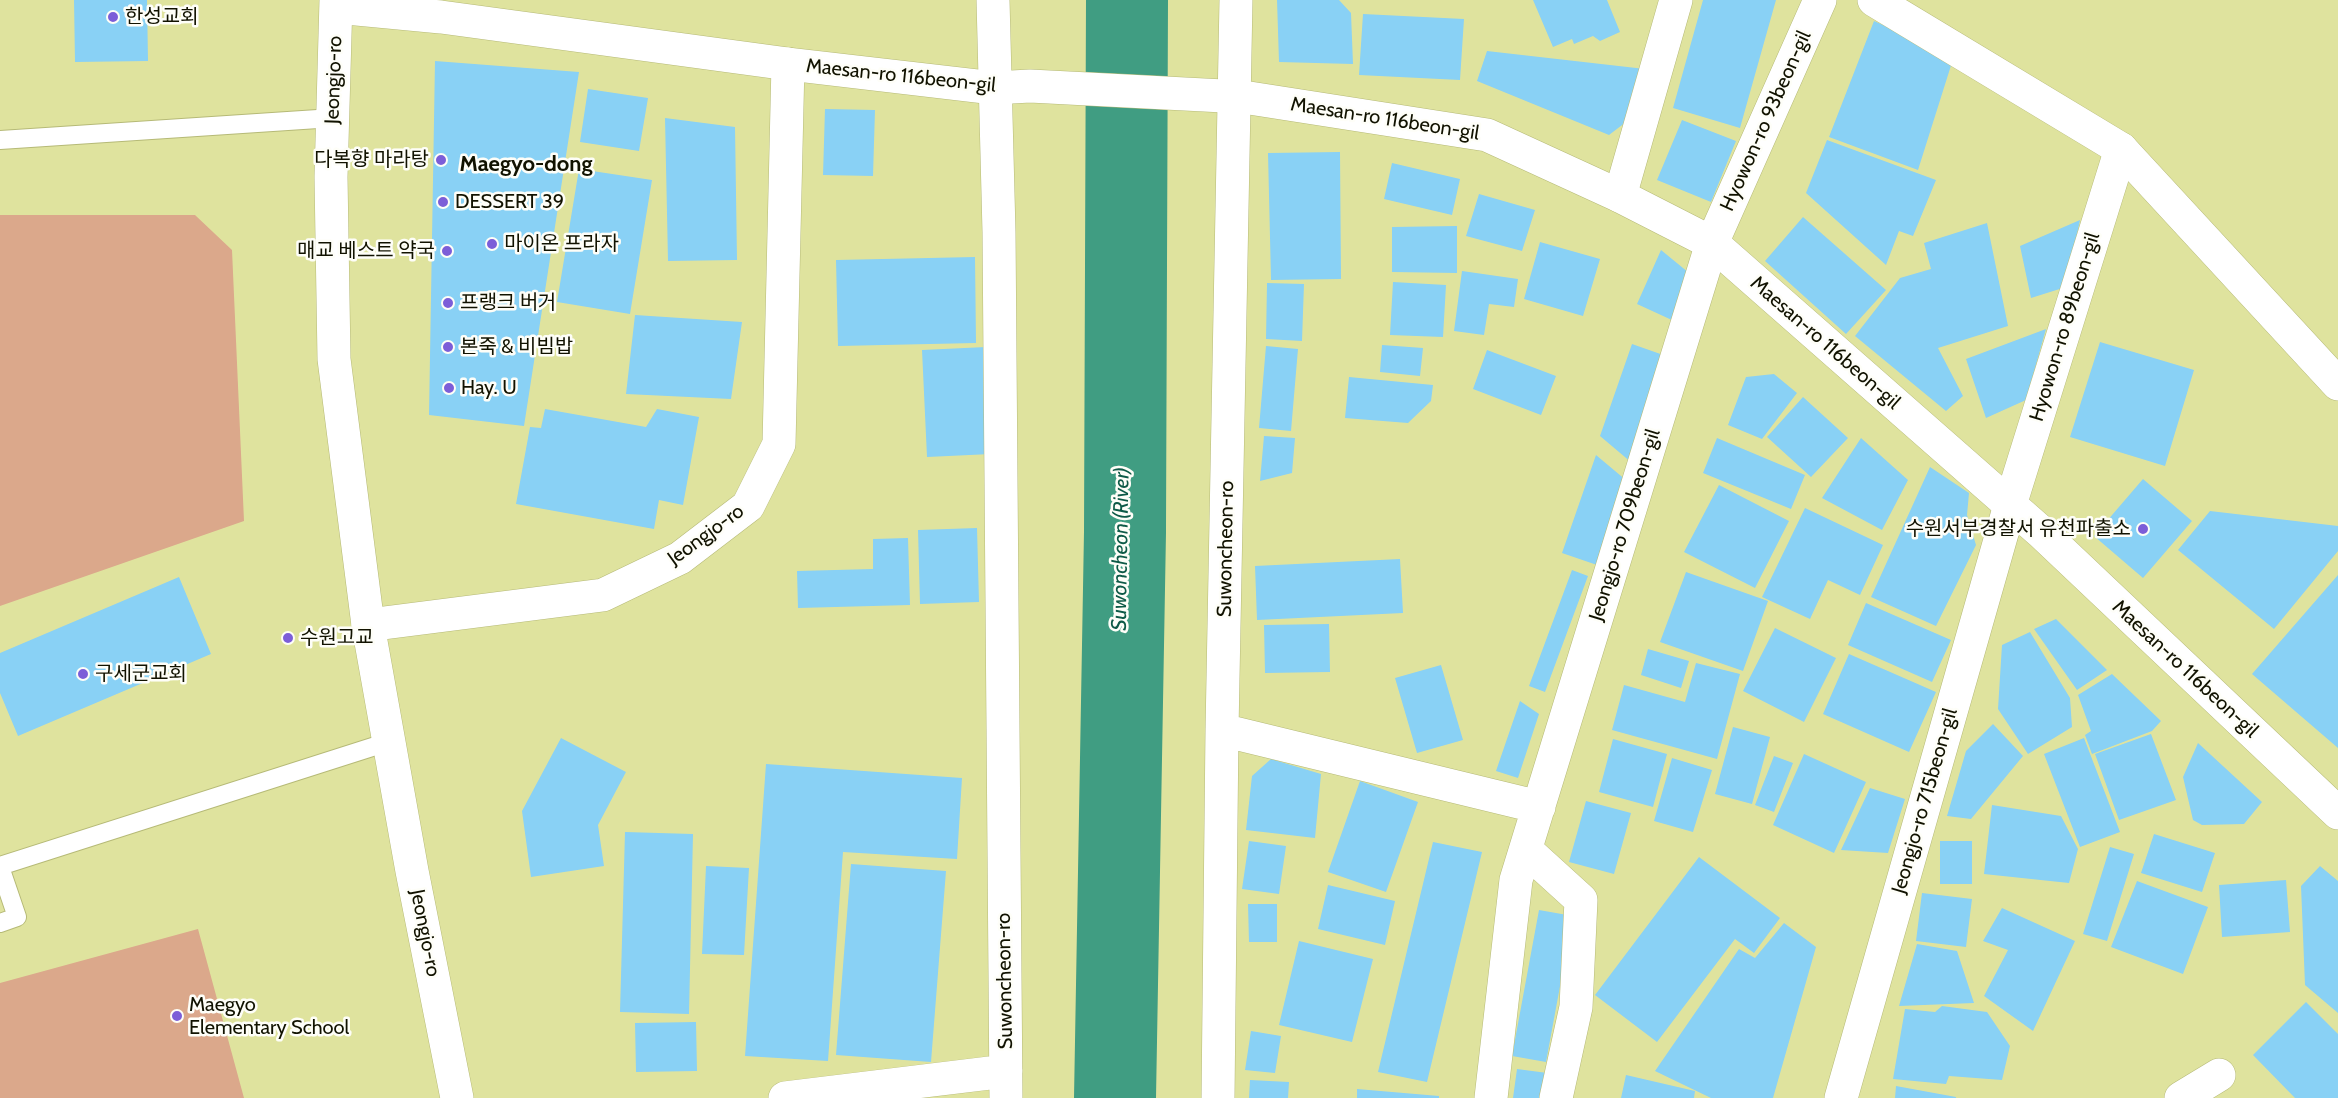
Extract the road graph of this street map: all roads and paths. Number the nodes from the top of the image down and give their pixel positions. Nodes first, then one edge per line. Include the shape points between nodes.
1 (993, 0) edge
2 (1236, 0) edge
3 (1676, 0) edge
4 (1820, 0) edge
5 (1874, 0) edge
6 (336, 3) edge
7 (442, 9) edge
8 (788, 64) junction
9 (994, 88) junction
10 (1222, 96) junction
11 (333, 118) junction
12 (0, 140) edge
13 (2121, 149) junction
14 (1620, 196) junction
15 (1712, 243) junction
16 (2338, 384) edge
17 (2010, 505) junction
18 (368, 625) junction
19 (1222, 730) junction
20 (388, 742) junction
21 (1539, 807) junction
22 (2338, 813) edge
23 (1526, 850) junction
24 (0, 867) edge
25 (0, 923) edge
26 (2219, 1075) dead end
27 (1006, 1084) edge
28 (457, 1098) edge
29 (785, 1098) edge
30 (1218, 1098) edge
31 (1491, 1098) edge
32 (1556, 1098) edge
33 (1842, 1098) edge
34 (2181, 1098) edge

1 - 9 street, Suwoncheon-ro
2 - 10 street, Suwoncheon-ro
3 - 14 street
4 - 15 street, Hyowon-ro 93beon-gil
5 - 13 street
6 - 7 street, Maesan-ro 116beon-gil
6 - 11 street, Jeongjo-ro
7 - 8 street, Maesan-ro 116beon-gil
8 - 9 street, Maesan-ro 116beon-gil
8 - 18 street, Jeongjo-ro via 779,444 748,506 680,558 603,595
9 - 10 street, Maesan-ro 116beon-gil via 1030,86
9 - 27 street, Suwoncheon-ro via 999,232
10 - 14 street, Maesan-ro 116beon-gil via 1487,135
10 - 19 street, Suwoncheon-ro
11 - 12 lane
11 - 18 street, Jeongjo-ro via 334,359
13 - 16 street
13 - 17 street, Hyowon-ro 89beon-gil
14 - 15 street, Maesan-ro 116beon-gil
15 - 17 street, Maesan-ro 116beon-gil
15 - 21 street, Jeongjo-ro 709beon-gil
17 - 22 street, Maesan-ro 116beon-gil
17 - 33 street, Jeongjo-ro 715beon-gil
18 - 20 street, Jeongjo-ro
19 - 21 street
19 - 30 street, Suwoncheon-ro
20 - 24 lane
20 - 28 street, Jeongjo-ro
21 - 23 street, Jeongjo-ro 709beon-gil
23 - 31 street, Jeongjo-ro 709beon-gil via 1516,880
23 - 32 street via 1581,900 1576,1007
24 - 25 lane via 17,917
26 - 34 street
27 - 29 street

